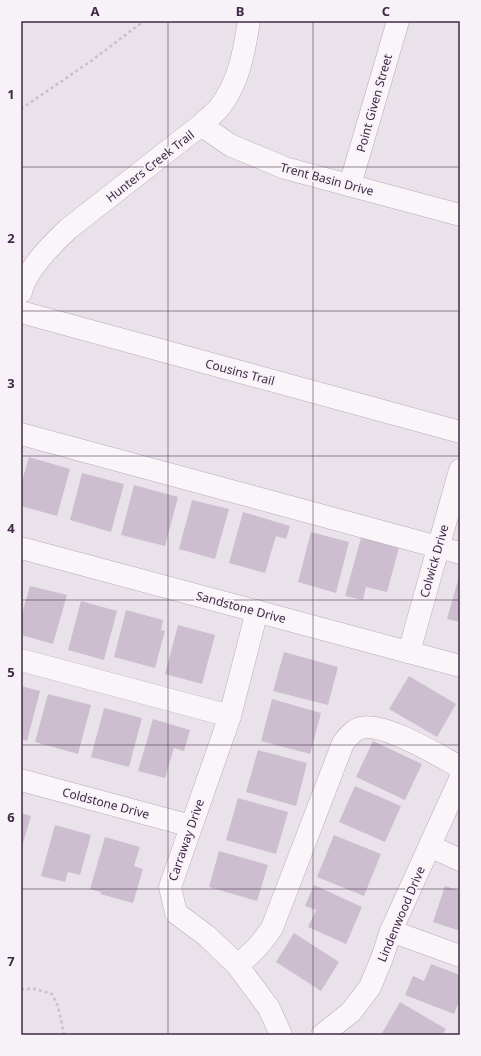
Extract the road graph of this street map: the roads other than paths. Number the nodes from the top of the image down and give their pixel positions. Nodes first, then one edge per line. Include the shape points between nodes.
1 (249, 21) edge
2 (398, 21) edge
3 (201, 125) junction
4 (350, 185) junction
5 (460, 215) edge
6 (21, 292) edge
7 (21, 312) edge
8 (460, 432) edge
9 (21, 434) edge
10 (460, 470) edge
11 (438, 547) junction
12 (21, 548) edge
13 (460, 553) edge
14 (257, 611) junction
15 (409, 652) junction
16 (21, 660) edge
17 (460, 666) edge
18 (230, 716) junction
19 (460, 767) edge
20 (460, 779) edge
21 (21, 780) edge
22 (191, 826) junction
23 (430, 846) junction
24 (460, 860) edge
25 (391, 931) junction
26 (460, 956) edge
27 (237, 965) junction
28 (281, 1035) edge
29 (322, 1035) edge

1 - 3 street, Hunters Creek Trail via 240,66 229,92 218,109
2 - 4 street, Point Given Street
3 - 4 street, Trent Basin Drive via 230,145 254,157
3 - 6 street, Hunters Creek Trail via 50,245 29,275
4 - 5 street, Trent Basin Drive
7 - 8 street, Cousins Trail
9 - 11 street
10 - 11 street, Colwick Drive
11 - 13 street
11 - 15 street, Colwick Drive
12 - 14 street, Sandstone Drive
14 - 15 street, Sandstone Drive
14 - 18 street, Carraway Drive
15 - 17 street, Sandstone Drive
16 - 18 street
18 - 22 street, Carraway Drive
19 - 27 street via 391,731 362,727 352,732 343,743 272,928 254,952
20 - 23 street, Lindenwood Drive
21 - 22 street, Coldstone Drive
22 - 27 street, Carraway Drive via 170,887 176,913 207,936
23 - 24 street
23 - 25 street, Lindenwood Drive
25 - 26 street
25 - 29 street, Lindenwood Drive via 370,987 351,1012
27 - 28 street, Carraway Drive via 269,1008

